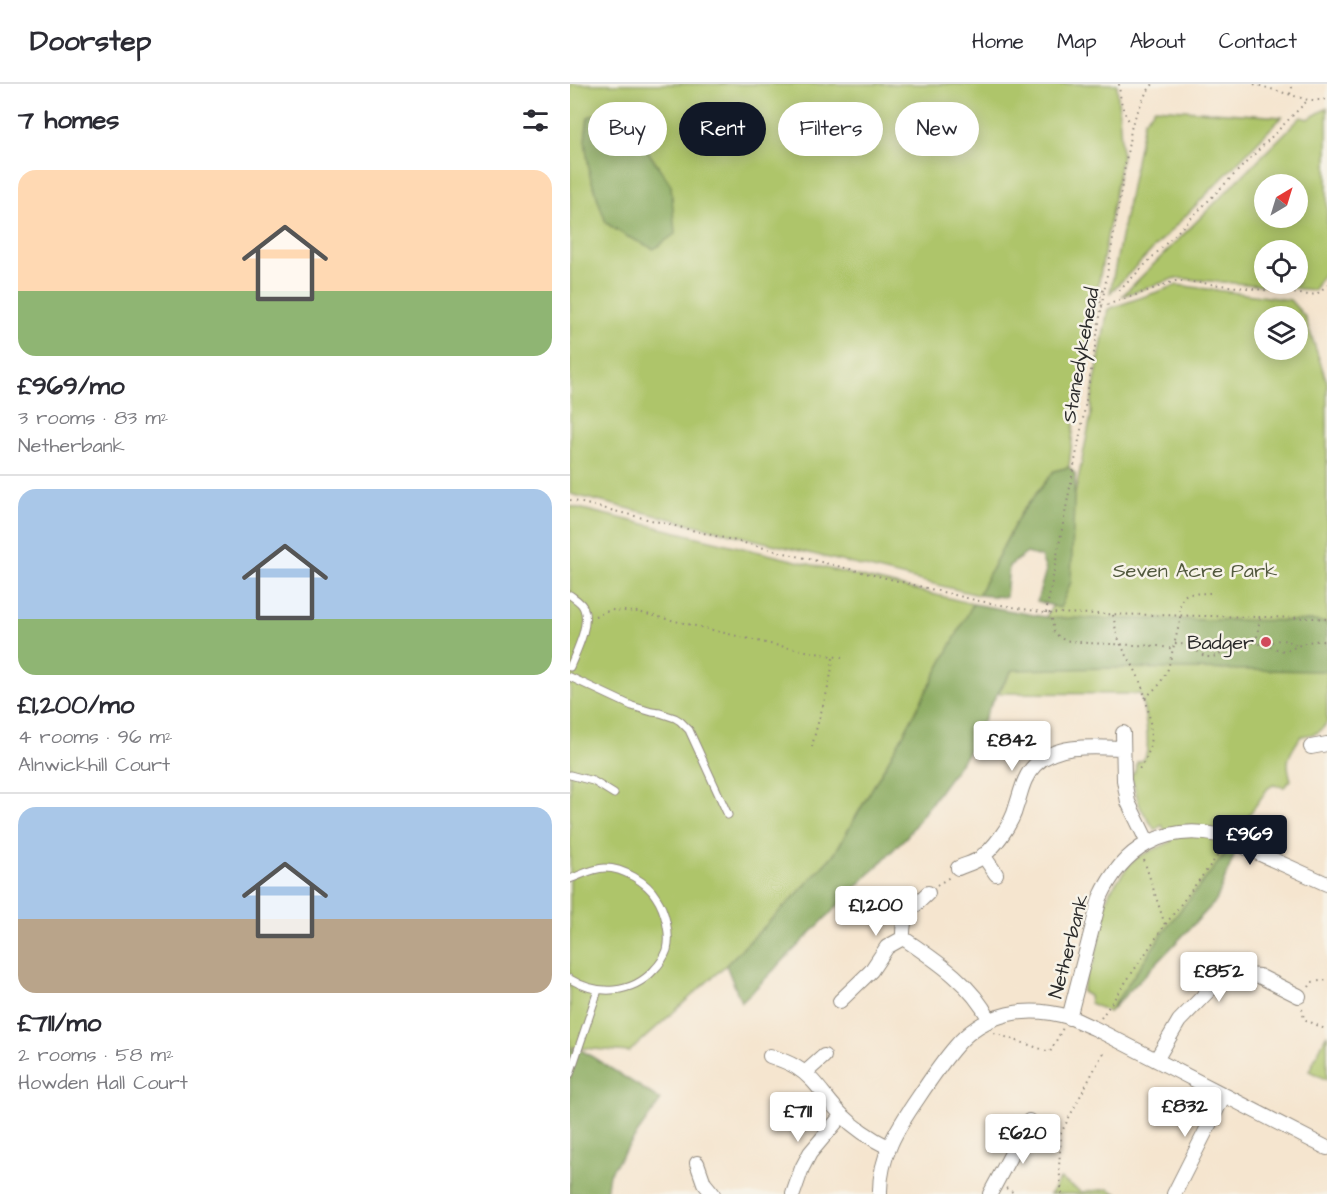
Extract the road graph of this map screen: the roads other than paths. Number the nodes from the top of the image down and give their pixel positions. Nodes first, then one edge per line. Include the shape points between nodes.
1 (570, 595) edge
2 (570, 667) edge
3 (570, 677) edge
4 (1123, 733) dead end
5 (1327, 744) edge
6 (1311, 747) dead end
7 (1123, 748) junction
8 (570, 775) edge
9 (614, 794) dead end
10 (728, 815) dead end
11 (1144, 846) junction
12 (983, 855) junction
13 (958, 868) road end
14 (996, 874) dead end
15 (570, 879) edge
16 (1327, 884) edge
17 (928, 893) road end
18 (903, 938) junction
19 (570, 979) edge
20 (598, 990) junction
21 (1299, 996) road end
22 (840, 1001) dead end
23 (1069, 1018) junction
24 (983, 1023) junction
25 (770, 1056) dead end
26 (824, 1056) dead end
27 (1156, 1060) junction
28 (805, 1073) junction
29 (570, 1074) edge
30 (1224, 1095) junction
31 (842, 1115) junction
32 (1029, 1121) dead end
33 (888, 1147) junction
34 (1327, 1148) edge
35 (697, 1163) dead end
36 (713, 1194) edge
37 (793, 1194) edge
38 (880, 1194) edge
39 (990, 1194) edge
40 (1174, 1194) edge

1 - 2 lane via 585,610 585,626
3 - 10 lane via 632,706 680,721 689,730
4 - 7 street
5 - 6 street
7 - 11 street via 1128,802
7 - 12 street via 1074,748 1040,760 1030,771 998,841
8 - 9 lane via 601,785
11 - 16 street, Netherbank via 1187,832 1218,835
11 - 23 street, Netherbank via 1115,872 1100,898
12 - 13 street
12 - 14 street
15 - 20 lane via 605,868 622,872 649,888 663,912 668,943 659,964 630,987
17 - 18 street via 904,919
18 - 22 street via 887,947 871,971
18 - 24 street via 942,965 980,1003
19 - 20 lane
20 - 29 lane
21 - 27 street via 1259,976 1227,976 1179,1021
23 - 24 street via 1025,1011
23 - 27 street
24 - 33 street via 945,1059
25 - 28 street
26 - 28 street
27 - 30 street
28 - 31 street
30 - 34 street
30 - 40 street
31 - 33 street
31 - 37 street via 810,1153
32 - 39 street
33 - 38 street
35 - 36 street

